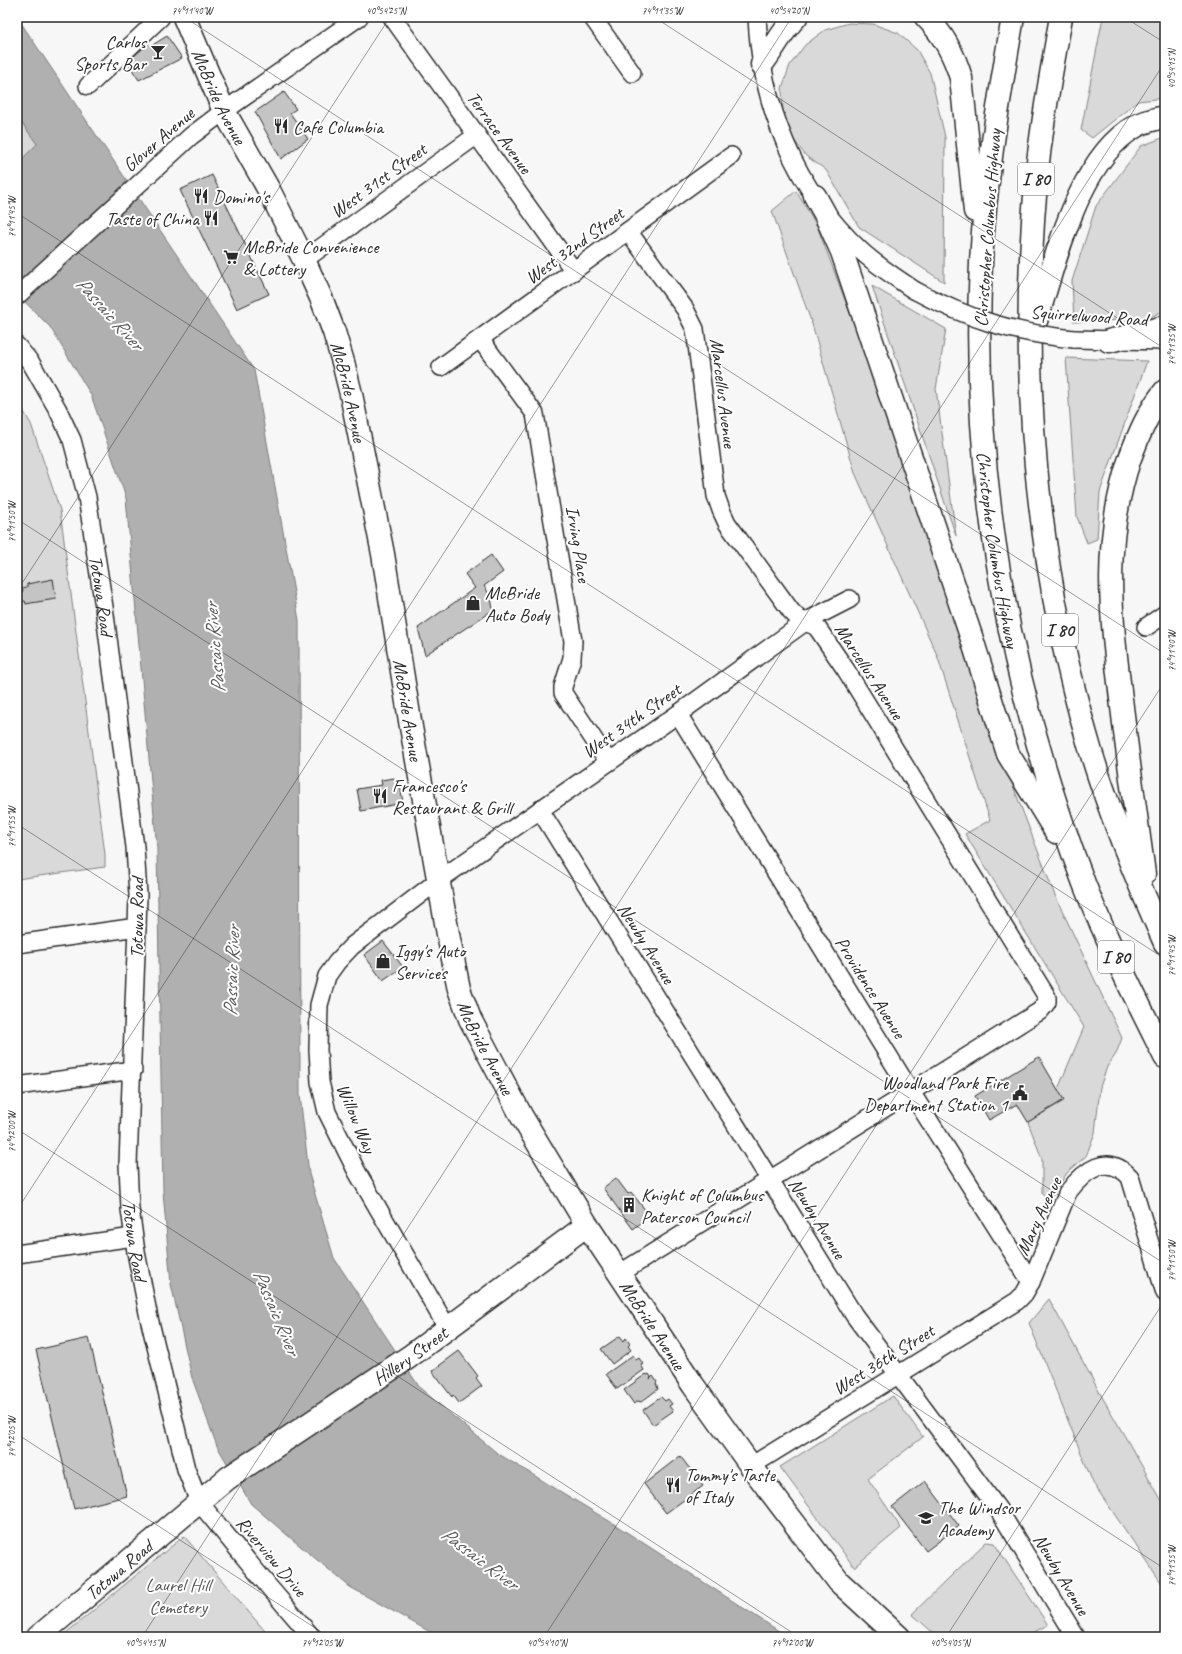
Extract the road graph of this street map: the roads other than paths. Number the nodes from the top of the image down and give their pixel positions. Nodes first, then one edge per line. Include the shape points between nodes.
1 (161, 17) edge
2 (184, 17) edge
3 (359, 17) edge
4 (392, 17) edge
5 (592, 17) edge
6 (757, 17) edge
7 (796, 17) edge
8 (926, 17) edge
9 (1013, 17) edge
10 (1061, 17) edge
11 (762, 64) junction
12 (632, 73) dead end
13 (88, 86) dead end
14 (224, 111) junction
15 (1165, 117) edge
16 (477, 136) junction
17 (731, 156) dead end
18 (815, 196) junction
19 (628, 231) junction
20 (304, 260) junction
21 (981, 262) junction
22 (574, 271) junction
23 (17, 296) edge
24 (1165, 327) edge
25 (480, 339) junction
26 (1109, 341) junction
27 (1165, 341) edge
28 (1029, 344) junction
29 (17, 346) edge
30 (441, 367) dead end
31 (1165, 391) edge
32 (850, 599) dead end
33 (1165, 614) edge
34 (805, 622) junction
35 (1146, 627) dead end
36 (678, 714) junction
37 (608, 761) junction
38 (540, 810) junction
39 (1079, 868) junction
40 (439, 880) junction
41 (1148, 904) junction
42 (137, 927) junction
43 (1165, 943) edge
44 (17, 944) edge
45 (1165, 1057) edge
46 (133, 1070) junction
47 (17, 1086) edge
48 (911, 1092) junction
49 (769, 1180) junction
50 (587, 1225) junction
51 (133, 1237) junction
52 (17, 1254) edge
53 (618, 1274) junction
54 (1031, 1282) junction
55 (1165, 1293) edge
56 (448, 1329) junction
57 (899, 1374) junction
58 (751, 1466) junction
59 (223, 1482) joint
60 (199, 1502) junction
61 (38, 1637) edge
62 (312, 1637) edge
63 (899, 1637) edge
64 (1076, 1637) edge

1 - 13 street
2 - 14 main road, McBride Avenue
3 - 14 street, Glover Avenue
4 - 16 street, Terrace Avenue
5 - 12 street
6 - 11 street, Squirrelwood Road
7 - 11 main road
8 - 21 main road via 950,48 961,78
9 - 21 main road, Christopher Columbus Highway / I 80 via 991,153
10 - 28 main road, I 80 via 1043,118 1037,171 1030,277
11 - 18 street, Squirrelwood Road via 772,110 780,132
14 - 20 main road, McBride Avenue
14 - 23 street, Glover Avenue via 191,136
15 - 28 main road via 1136,126 1121,136 1098,163 1087,181 1070,214
16 - 20 street, West 31st Street
16 - 22 street, Terrace Avenue
17 - 19 street, West 32nd Street
18 - 26 street, Squirrelwood Road, bridge via 860,250 914,290 986,322 1044,336
18 - 39 main road via 842,252 1008,754
19 - 22 street, West 32nd Street
19 - 34 street, Marcellus Avenue via 685,309 695,329 716,496 721,510 727,523 791,611
20 - 40 main road, McBride Avenue via 334,332 351,394 383,554
21 - 39 main road, Christopher Columbus Highway / I 80 via 981,403 995,551 1024,697 1052,794
22 - 25 street, West 32nd Street
24 - 26 main road
25 - 30 street, West 32nd Street
25 - 37 street, Irving Place via 536,414 573,641 572,658 563,694
26 - 27 street, Squirrelwood Road
28 - 41 main road, I 80 via 1031,413 1041,519 1064,650 1097,768 1127,854
29 - 42 street, Totowa Road via 31,363 72,440 87,497 135,847
31 - 41 main road via 1150,411 1126,471 1119,497 1111,558 1110,595 1114,648
32 - 34 street, West 34th Street
33 - 35 street
34 - 36 street, West 34th Street
34 - 48 street, Marcellus Avenue via 818,629 846,670 1047,997 1045,1006 1028,1019
36 - 37 street, West 34th Street
36 - 48 street, Providence Avenue
37 - 38 street, West 34th Street
38 - 40 street, West 34th Street
38 - 49 street, Newby Avenue
39 - 45 main road, Christopher Columbus Highway / I 80 via 1105,933
40 - 50 main road, McBride Avenue via 459,989 470,1019 522,1117
40 - 56 street, Willow Way via 352,946 327,976 320,998 318,1050 320,1082 327,1112 357,1172
41 - 43 main road, I 80
42 - 44 street
42 - 46 street, Totowa Road
46 - 47 street
46 - 51 street, Totowa Road via 128,1164
48 - 49 street, Marcellus Avenue
48 - 54 street, Providence Avenue
49 - 53 street, Marcellus Avenue
49 - 57 street, Newby Avenue via 854,1315
50 - 53 main road, McBride Avenue
50 - 56 main road, Hillery Street
51 - 52 street
51 - 60 street, Totowa Road via 149,1318 186,1469
53 - 58 main road, McBride Avenue
54 - 55 street, Mary Avenue via 1068,1192 1086,1172 1108,1165 1122,1168 1130,1177
54 - 57 street, West 36th Street via 1024,1294 1009,1307
56 - 59 main road, Hillery Street
57 - 58 street, West 36th Street
57 - 64 street, Newby Avenue via 998,1508
58 - 63 main road, McBride Avenue via 839,1582
59 - 60 main road, Totowa Road
60 - 61 main road, Totowa Road
60 - 62 street, Riverview Drive

